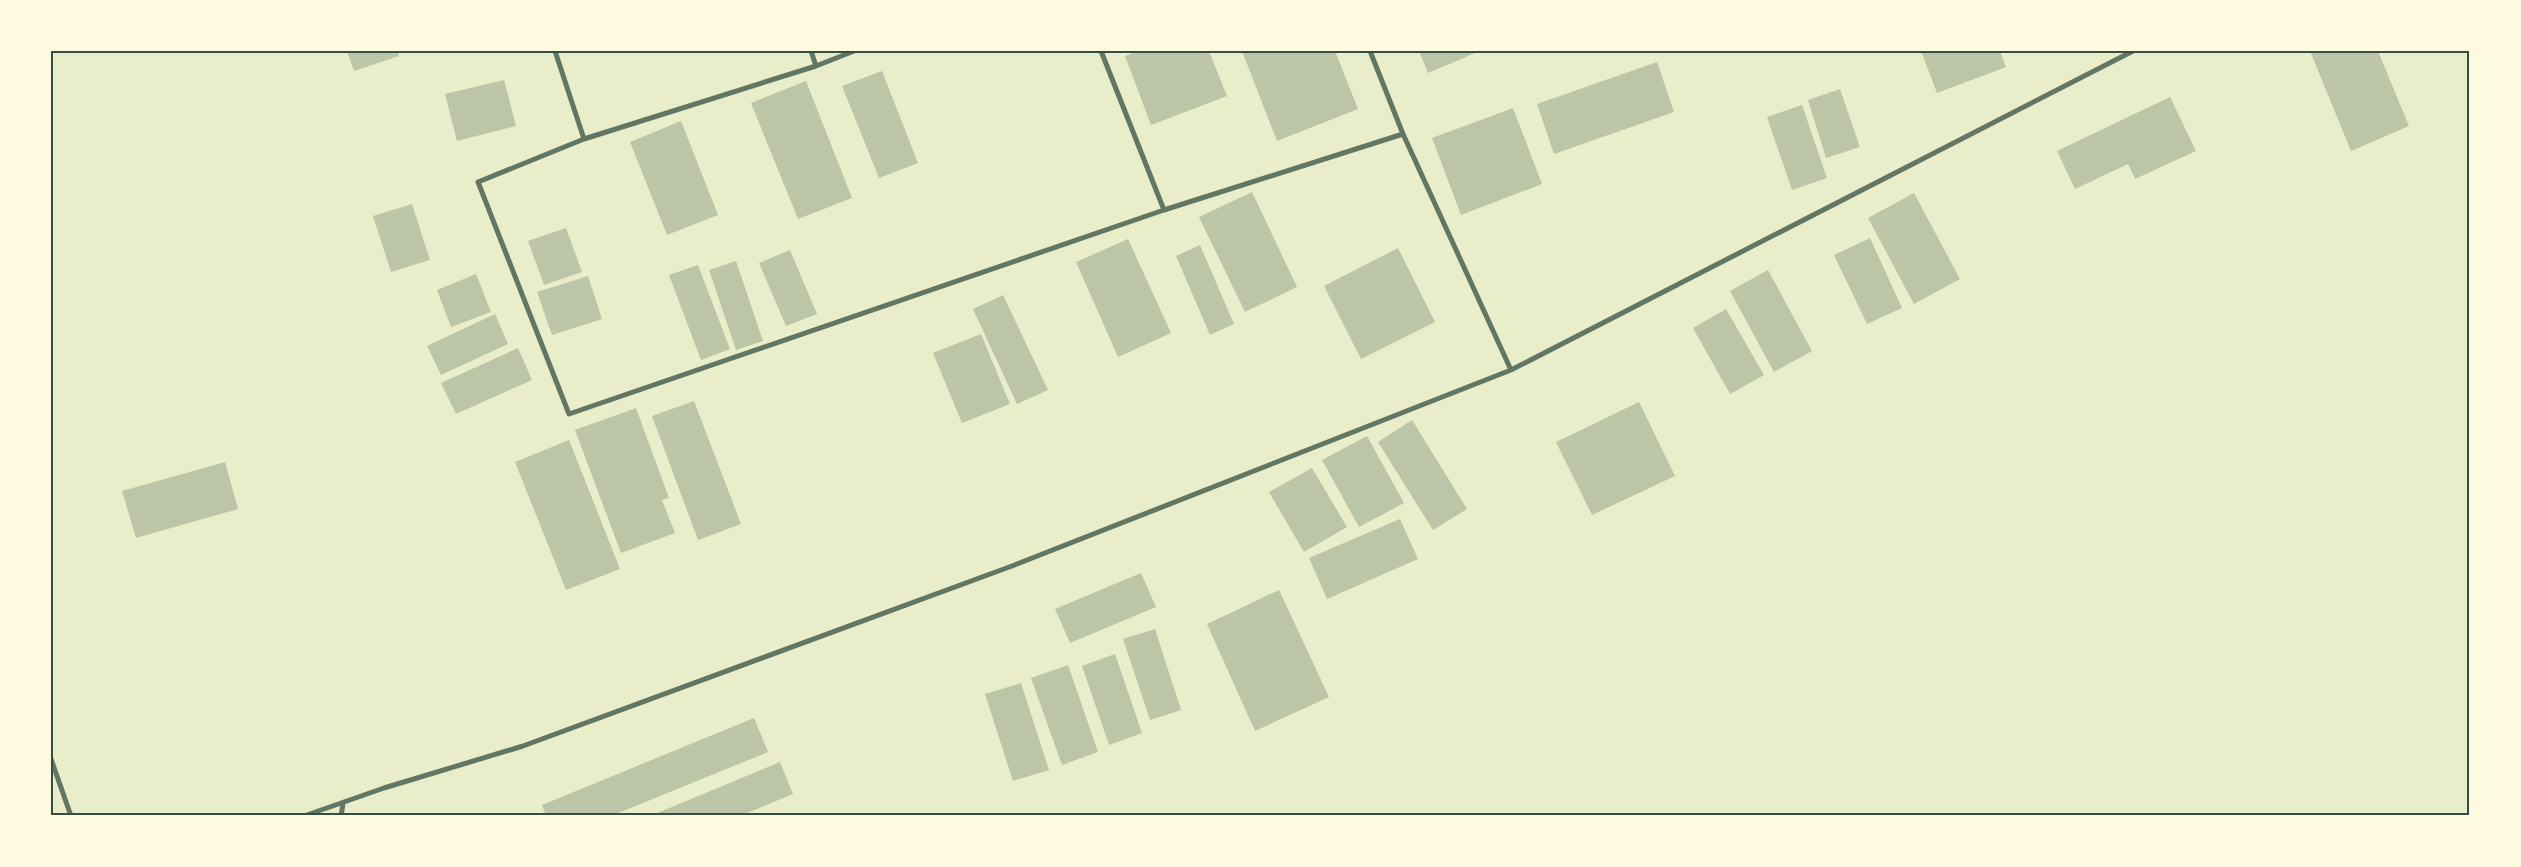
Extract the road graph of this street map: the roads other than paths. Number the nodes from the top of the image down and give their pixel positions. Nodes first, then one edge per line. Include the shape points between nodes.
1 (555, 51) edge
2 (812, 51) edge
3 (854, 51) edge
4 (1101, 51) edge
5 (1370, 51) edge
6 (2133, 51) edge
7 (816, 66) junction
8 (1402, 134) junction
9 (584, 138) junction
10 (1164, 210) junction
11 (1512, 370) junction
12 (51, 759) edge
13 (343, 804) junction
14 (71, 816) edge
15 (304, 816) edge
16 (341, 816) edge

1 - 9 street
2 - 7 street
3 - 7 street
4 - 10 street
5 - 8 street
6 - 11 street
7 - 9 street
8 - 10 street
8 - 11 street
9 - 10 street via 478,182 569,414
11 - 13 street via 1012,566 523,746 384,788
12 - 14 street
13 - 15 street
13 - 16 street

